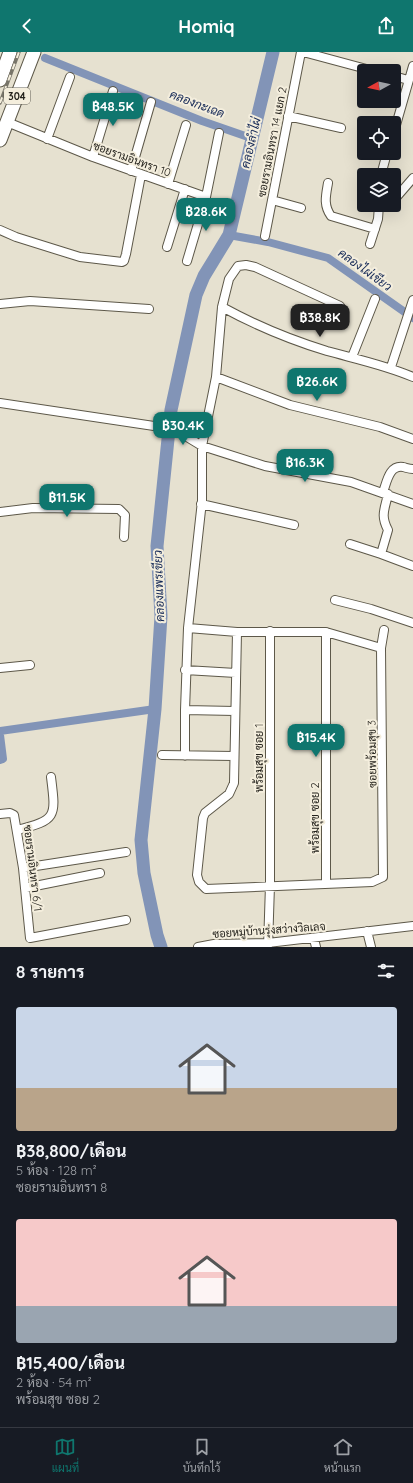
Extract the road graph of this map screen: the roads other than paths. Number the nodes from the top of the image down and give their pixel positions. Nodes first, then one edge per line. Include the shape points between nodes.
1 (10, 52) edge
2 (34, 52) edge
3 (302, 52) edge
4 (413, 66) edge
5 (357, 67) edge
6 (70, 77) dead end
7 (401, 78) edge
8 (0, 80) edge
9 (408, 80) junction
10 (114, 91) dead end
11 (410, 91) edge
12 (151, 102) dead end
13 (288, 116) junction
14 (400, 116) edge
15 (7, 122) junction
16 (186, 125) dead end
17 (341, 128) dead end
18 (219, 133) dead end
19 (47, 139) junction
20 (0, 140) edge
21 (93, 158) junction
22 (131, 171) junction
23 (141, 175) junction
24 (413, 178) edge
25 (328, 183) dead end
26 (168, 184) junction
27 (185, 189) junction
28 (401, 192) edge
29 (206, 197) junction
30 (272, 200) junction
31 (302, 208) dead end
32 (378, 212) edge
33 (375, 229) junction
34 (0, 230) edge
35 (264, 236) dead end
36 (370, 244) dead end
37 (167, 247) dead end
38 (187, 261) dead end
39 (374, 299) dead end
40 (413, 300) edge
41 (0, 304) edge
42 (340, 306) dead end
43 (222, 307) junction
44 (149, 309) dead end
45 (352, 357) junction
46 (391, 367) junction
47 (216, 377) junction
48 (413, 377) edge
49 (0, 403) edge
50 (413, 439) edge
51 (202, 446) junction
52 (413, 470) edge
53 (386, 493) junction
54 (201, 504) junction
55 (413, 504) edge
56 (0, 512) edge
57 (294, 525) dead end
58 (124, 537) dead end
59 (350, 544) dead end
60 (381, 554) junction
61 (413, 566) edge
62 (335, 600) dead end
63 (413, 623) edge
64 (188, 628) junction
65 (384, 630) dead end
66 (270, 631) junction
67 (237, 632) junction
68 (326, 632) junction
69 (381, 648) junction
70 (30, 665) dead end
71 (0, 668) edge
72 (185, 670) junction
73 (236, 673) junction
74 (184, 710) junction
75 (235, 711) junction
76 (162, 755) dead end
77 (185, 756) junction
78 (234, 756) junction
79 (51, 777) dead end
80 (0, 814) edge
81 (17, 830) junction
82 (126, 852) dead end
83 (23, 868) junction
84 (100, 873) dead end
85 (326, 884) junction
86 (270, 885) junction
87 (25, 888) junction
88 (126, 920) dead end
89 (413, 926) edge
90 (367, 931) junction
91 (315, 943) edge
92 (268, 945) edge
93 (214, 946) edge
94 (198, 947) edge
95 (371, 947) edge

1 - 8 main road, 304
2 - 15 main road, 304
3 - 5 street
3 - 13 street, ซอยรามอินทรา 14 แยก 2
4 - 9 street
6 - 19 street
7 - 9 street
9 - 11 street
10 - 21 street
11 - 14 street
12 - 22 street
13 - 17 street
13 - 30 street, ซอยรามอินทรา 14 แยก 2
15 - 19 street, ซอยรามอินทรา 10
15 - 20 main road, 304
16 - 26 street
18 - 29 street
19 - 21 street, ซอยรามอินทรา 10
21 - 22 street, ซอยรามอินทรา 10
22 - 23 street, ซอยรามอินทรา 10
23 - 26 street, ซอยรามอินทรา 10
23 - 34 street via 126,254 122,262 80,257
24 - 28 street
25 - 33 street via 325,198 331,216
26 - 27 street, ซอยรามอินทรา 10
27 - 29 street, ซอยรามอินทรา 10
27 - 37 street
29 - 38 street
30 - 31 street
30 - 35 street, ซอยรามอินทรา 14 แยก 2
32 - 33 street
33 - 36 street
39 - 45 street
40 - 46 street
41 - 44 street via 30,301
42 - 43 street via 246,265 238,266 234,270
43 - 45 street via 287,337
43 - 47 street
45 - 46 street
46 - 48 street
47 - 50 street via 290,405 380,427
47 - 51 street
49 - 51 street via 162,426 174,429
51 - 53 street via 265,466 351,482
51 - 54 street
52 - 53 street via 395,468 390,472
53 - 55 street
53 - 60 street via 383,521 388,530
54 - 57 street
54 - 64 street
56 - 58 street via 33,508 119,509 125,515
59 - 60 street
60 - 61 street
62 - 63 street
64 - 67 street
64 - 72 street
65 - 69 street, ซอยพร้อมสุข 3
66 - 67 street
66 - 68 street
66 - 86 street, พร้อมสุข ซอย 1
67 - 73 street
68 - 69 street
68 - 85 street, พร้อมสุข ซอย 2
69 - 85 street, ซอยพร้อมสุข 3 via 383,878 372,882
70 - 71 street
72 - 73 street
72 - 74 street
73 - 75 street
74 - 75 street
74 - 77 street
75 - 78 street
76 - 77 street
77 - 78 street
78 - 86 street via 232,789 203,818 197,874 199,882 206,889
79 - 81 street via 54,804 52,814 42,823
80 - 81 street, ซอยรามอินทรา 6/1 via 13,813
81 - 83 street, ซอยรามอินทรา 6/1
82 - 83 street
83 - 87 street, ซอยรามอินทรา 6/1
84 - 87 street
85 - 86 street
86 - 92 street, พร้อมสุข ซอย 1
87 - 88 street, ซอยรามอินทรา 6/1 via 30,938
89 - 90 street, ซอยหมู่บ้านรุ่งสว่างวิลเลจ
90 - 91 street, ซอยหมู่บ้านรุ่งสว่างวิลเลจ
90 - 95 street
91 - 92 street, ซอยหมู่บ้านรุ่งสว่างวิลเลจ
92 - 93 street, ซอยหมู่บ้านรุ่งสว่างวิลเลจ
93 - 94 street, ซอยหมู่บ้านรุ่งสว่างวิลเลจ

